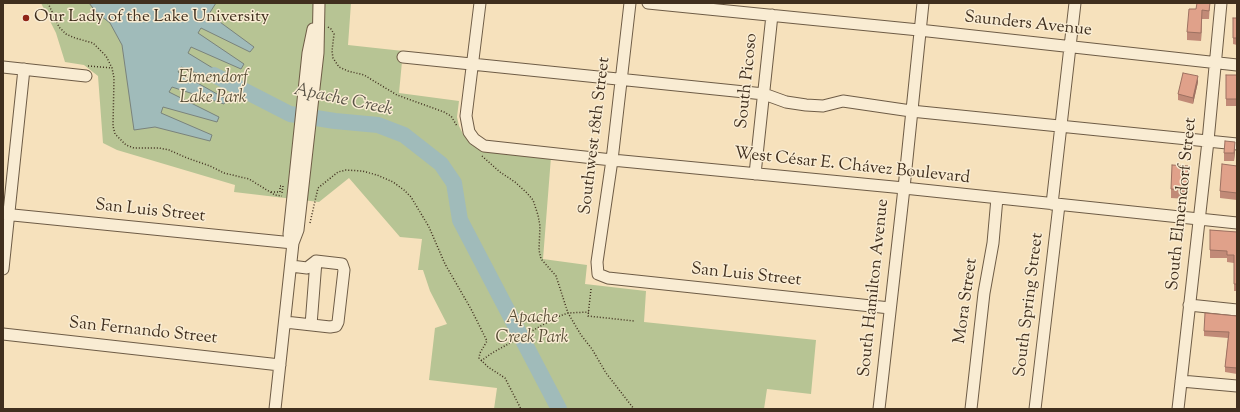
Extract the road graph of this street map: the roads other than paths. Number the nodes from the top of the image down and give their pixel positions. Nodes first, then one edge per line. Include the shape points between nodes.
1 (319, 3) edge
2 (480, 3) edge
3 (630, 3) edge
4 (648, 3) edge
5 (923, 3) edge
6 (1075, 3) edge
7 (1221, 3) edge
8 (772, 15) junction
9 (919, 30) junction
10 (1069, 47) junction
11 (403, 56) dead end
12 (1215, 62) junction
13 (472, 63) junction
14 (1237, 65) edge
15 (3, 67) edge
16 (24, 69) junction
17 (86, 76) dead end
18 (621, 80) junction
19 (764, 94) junction
20 (911, 111) junction
21 (1061, 126) junction
22 (1208, 141) junction
23 (1237, 144) edge
24 (612, 160) junction
25 (755, 174) junction
26 (904, 188) junction
27 (997, 198) junction
28 (1056, 205) junction
29 (6, 214) edge
30 (1199, 220) junction
31 (1237, 223) edge
32 (293, 243) junction
33 (316, 261) junction
34 (291, 266) junction
35 (3, 269) edge
36 (598, 274) joint
37 (1189, 305) junction
38 (890, 308) junction
39 (1237, 310) edge
40 (285, 322) junction
41 (311, 325) junction
42 (3, 334) edge
43 (280, 365) junction
44 (1181, 381) junction
45 (1237, 386) edge
46 (275, 409) edge
47 (879, 409) edge
48 (971, 409) edge
49 (1035, 409) edge
50 (1178, 409) edge

1 - 32 street via 318,53 309,88 302,151 298,230
2 - 13 street
3 - 18 street, Southwest 18th Street
4 - 8 street, Saunders Avenue
5 - 9 street, South Hamilton Avenue
6 - 10 street, South Spring Street
7 - 12 street, South Elmendorf Street
8 - 9 street, Saunders Avenue
8 - 19 street, South Picoso
9 - 10 street, Saunders Avenue
9 - 20 street, South Hamilton Avenue
10 - 12 street, Saunders Avenue
10 - 21 street, South Spring Street
11 - 13 street
12 - 14 street, Saunders Avenue
12 - 22 street, South Elmendorf Street
13 - 18 street
13 - 24 street, West César E. Chávez Boulevard via 464,131 479,143 494,148
15 - 16 street
16 - 17 street
16 - 29 street
18 - 19 street
18 - 24 street, Southwest 18th Street
19 - 20 street via 786,102 806,105 823,106 843,101
19 - 25 street, South Picoso
20 - 21 street
20 - 26 street, South Hamilton Avenue
21 - 22 street
21 - 28 street, South Spring Street
22 - 23 street
22 - 30 street, South Elmendorf Street
24 - 25 street, West César E. Chávez Boulevard
24 - 36 street, Southwest 18th Street via 597,262
25 - 26 street, West César E. Chávez Boulevard
26 - 27 street, West César E. Chávez Boulevard
26 - 38 street, South Hamilton Avenue
27 - 28 street, West César E. Chávez Boulevard
27 - 48 street, Mora Street
28 - 30 street, West César E. Chávez Boulevard
28 - 49 street, South Spring Street
29 - 32 street, San Luis Street
29 - 35 street
30 - 31 street, West César E. Chávez Boulevard
30 - 37 street, South Elmendorf Street
32 - 34 street
33 - 34 street via 308,268
33 - 41 street
33 - 41 street via 342,264 344,270 336,326
34 - 40 street
36 - 38 street, San Luis Street via 608,278
37 - 39 street
37 - 44 street, South Elmendorf Street
38 - 47 street, South Hamilton Avenue
40 - 41 street
40 - 43 street
42 - 43 street, San Fernando Street
43 - 46 street
44 - 45 street
44 - 50 street, South Elmendorf Street

